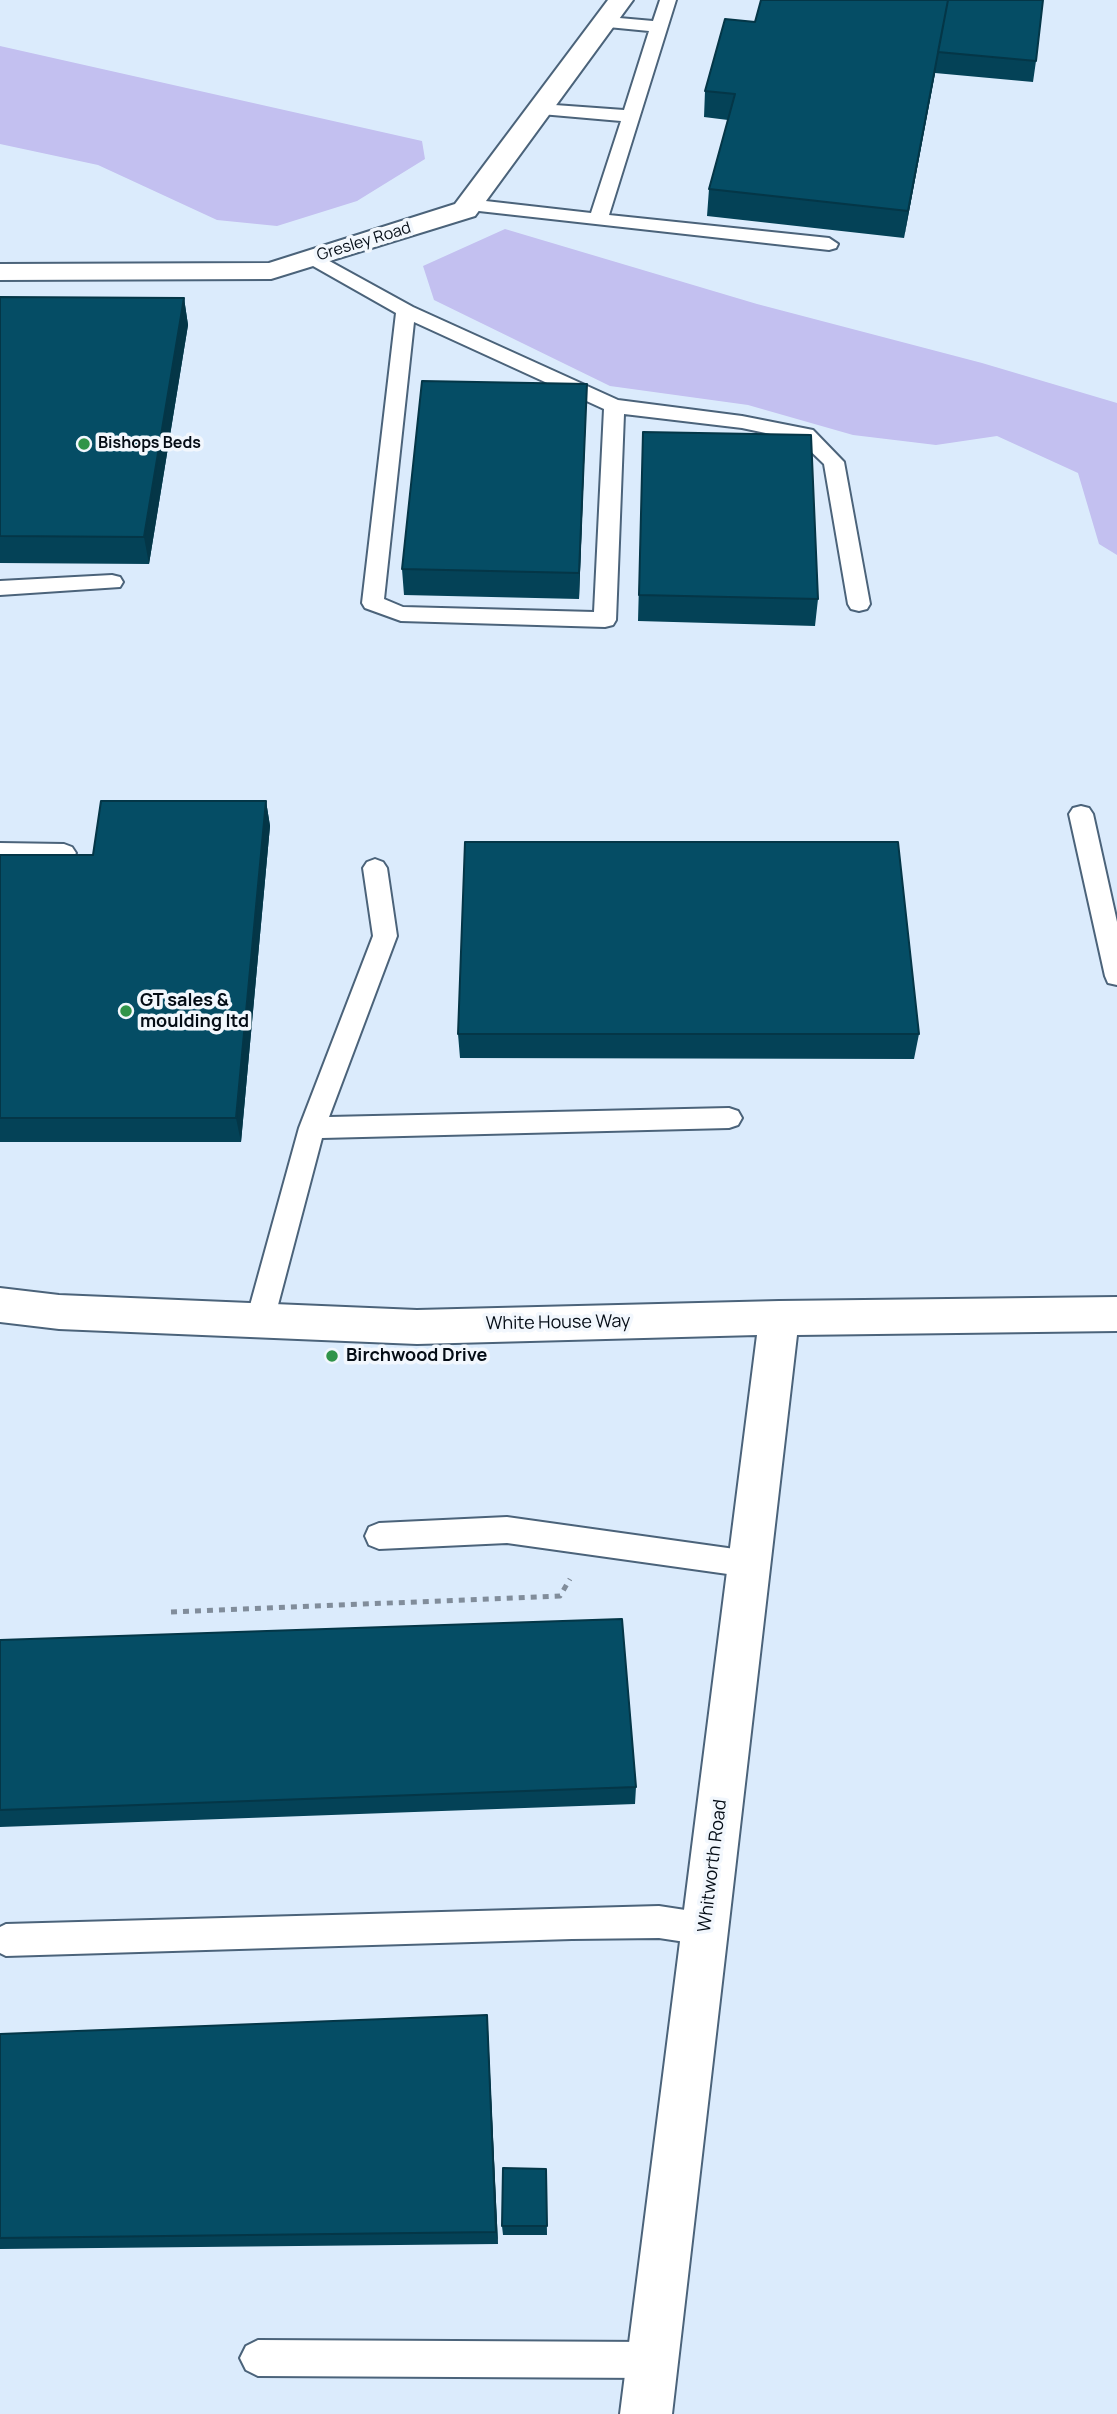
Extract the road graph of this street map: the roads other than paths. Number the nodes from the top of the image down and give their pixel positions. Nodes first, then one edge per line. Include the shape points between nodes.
1 (668, 0) edge
2 (614, 11) edge
3 (660, 27) junction
4 (541, 109) junction
5 (631, 116) junction
6 (468, 205) junction
7 (598, 219) junction
8 (829, 244) edge
9 (313, 258) junction
10 (0, 272) edge
11 (406, 311) junction
12 (614, 406) junction
13 (112, 582) dead end
14 (0, 588) edge
15 (859, 604) dead end
16 (1081, 814) dead end
17 (0, 852) edge
18 (64, 853) edge
19 (375, 868) dead end
20 (1117, 976) edge
21 (729, 1118) dead end
22 (312, 1128) junction
23 (0, 1305) edge
24 (1117, 1314) edge
25 (779, 1318) junction
26 (260, 1320) junction
27 (379, 1536) dead end
28 (749, 1564) junction
29 (705, 1929) junction
30 (6, 1940) dead end
31 (258, 2358) dead end
32 (653, 2360) junction
33 (646, 2414) edge

1 - 3 lane
2 - 3 lane
2 - 4 street, Gresley Road
3 - 5 lane
4 - 5 lane
4 - 6 street, Gresley Road
5 - 7 lane
6 - 7 lane
6 - 9 street, Gresley Road via 465,210
7 - 8 lane
9 - 10 street, Gresley Road via 271,271
9 - 11 lane
11 - 12 lane
11 - 12 lane via 373,603 401,614 605,620
12 - 15 lane via 806,435 834,461
13 - 14 lane
16 - 20 lane
17 - 18 lane
19 - 22 lane via 385,936
21 - 22 lane
22 - 26 lane
23 - 26 street, White House Way via 59,1312
24 - 25 street, White House Way
25 - 26 street, White House Way via 417,1327
25 - 28 street, Whitworth Road
27 - 28 lane via 507,1530
28 - 29 street, Whitworth Road
29 - 30 lane via 659,1922 572,1923
29 - 32 street, Whitworth Road
31 - 32 lane
32 - 33 street, Whitworth Road

